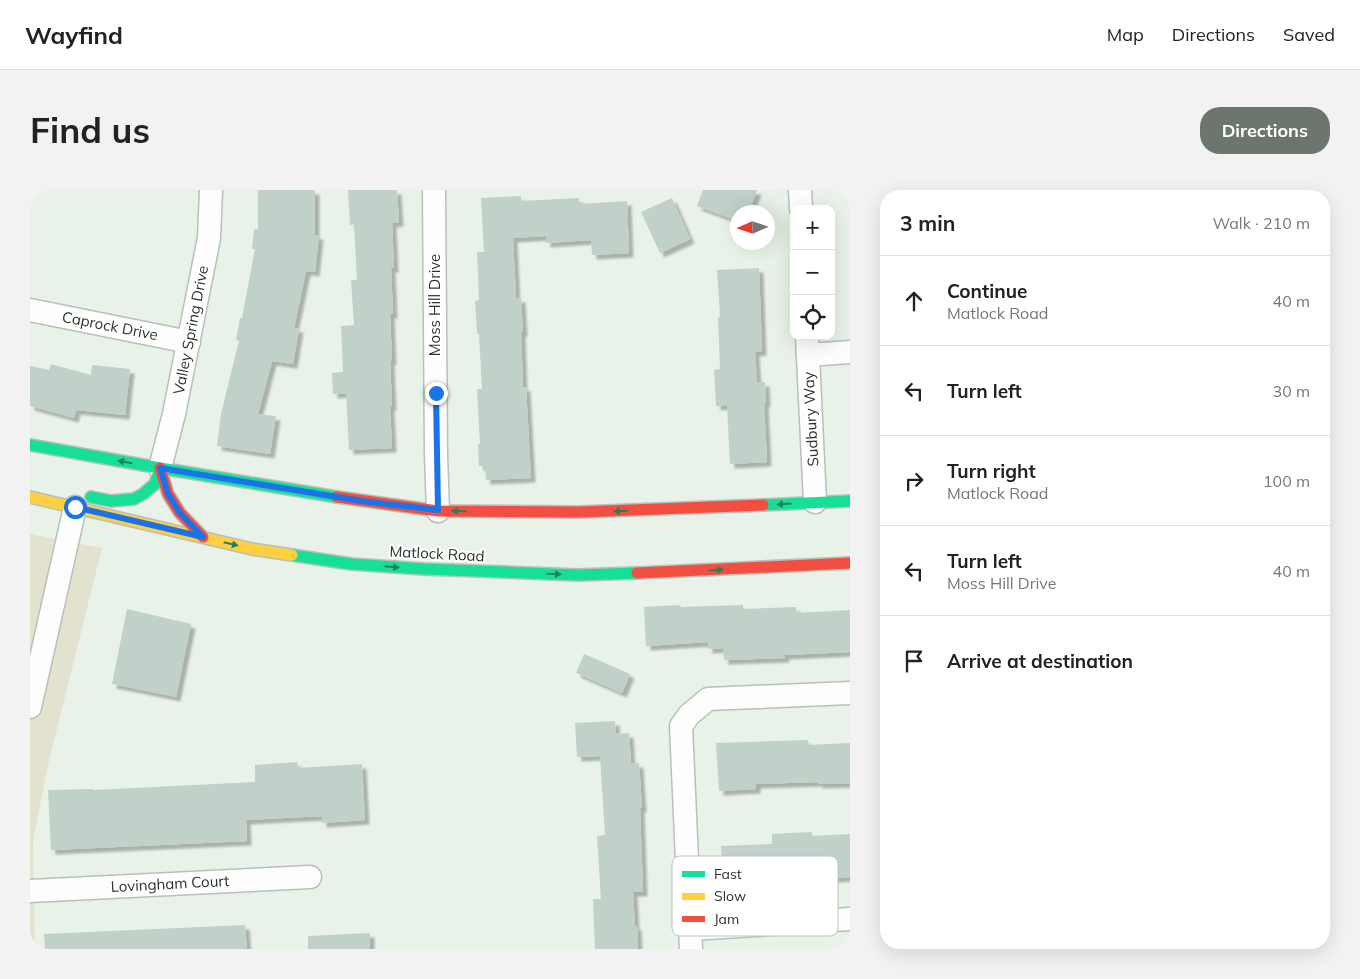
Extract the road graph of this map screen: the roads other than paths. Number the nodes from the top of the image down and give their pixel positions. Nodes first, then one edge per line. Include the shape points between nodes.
1 (210, 190) edge
2 (434, 190) edge
3 (800, 190) edge
4 (801, 205) edge
5 (30, 310) edge
6 (189, 342) junction
7 (808, 346) edge
8 (850, 352) edge
9 (30, 445) edge
10 (160, 468) junction
11 (30, 497) edge
12 (79, 501) junction
13 (850, 501) edge
14 (815, 502) junction
15 (438, 510) junction
16 (203, 537) junction
17 (850, 563) edge
18 (850, 693) edge
19 (30, 707) edge
20 (687, 856) edge
21 (310, 877) dead end
22 (30, 891) edge
23 (715, 936) edge
24 (691, 939) edge

1 - 6 street, Valley Spring Drive via 209,238
2 - 15 street, Moss Hill Drive
3 - 4 street
5 - 6 street, Caprock Drive
6 - 10 street, Valley Spring Drive
7 - 8 street
7 - 14 street, Sudbury Way
10 -> 9 main road
10 - 12 main road via 155,484 134,499
10 - 15 main road
10 - 16 main road via 176,507
11 - 12 main road, Matlock Road
12 - 16 main road, Matlock Road
12 - 19 street
13 - 14 main road
14 -> 15 main road via 579,512
16 -> 17 main road, Matlock Road via 333,561 423,570 578,575
18 - 20 street via 708,700 689,715 681,726
21 - 22 street, Lovingham Court
23 - 24 street

